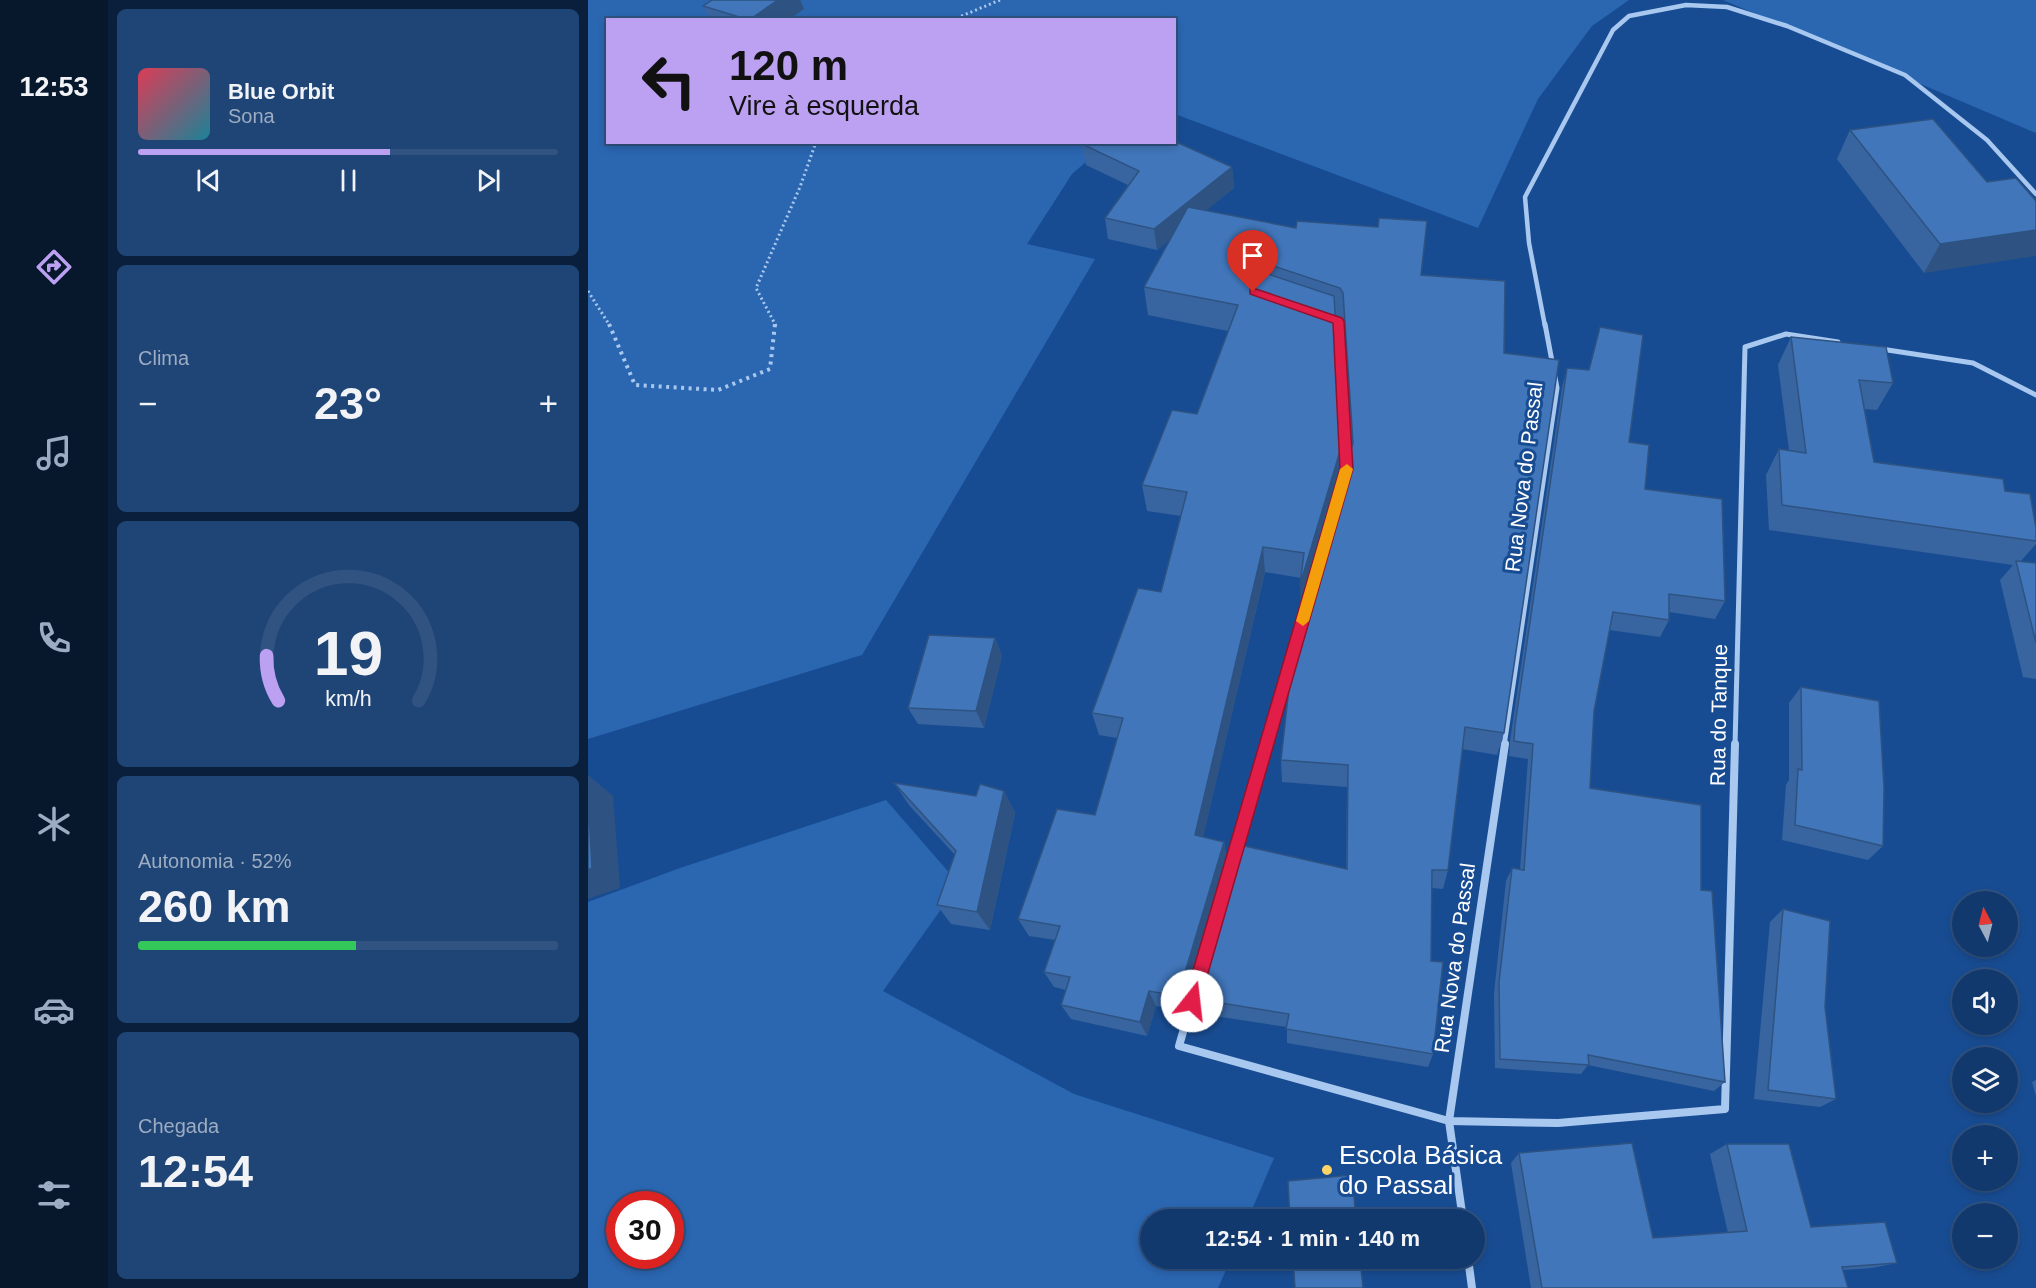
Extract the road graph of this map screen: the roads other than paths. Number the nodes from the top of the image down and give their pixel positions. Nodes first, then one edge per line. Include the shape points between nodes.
1 (2036, 194) edge
2 (1317, 314) edge
3 (1844, 343) edge
4 (1868, 347) edge
5 (2036, 396) edge
6 (1343, 480) edge
7 (1297, 639) edge
8 (1232, 865) edge
9 (1196, 989) edge
10 (1449, 1121) junction
11 (1461, 1209) edge
12 (1469, 1269) edge
13 (1472, 1288) edge

1 - 10 street, Rua Nova do Passal via 1987,140 1905,75 1787,26 1727,8 1686,5 1646,10 1629,16 1613,30 1525,197 1529,243 1557,388
2 - 6 street via 1338,321 1347,469
3 - 10 street, Rua do Tanque via 1786,334 1744,347 1725,1109 1558,1123
4 - 5 street via 1973,363
7 - 8 street
9 - 10 street via 1179,1046
10 - 11 street, Rua Nova do Passal
12 - 13 street

